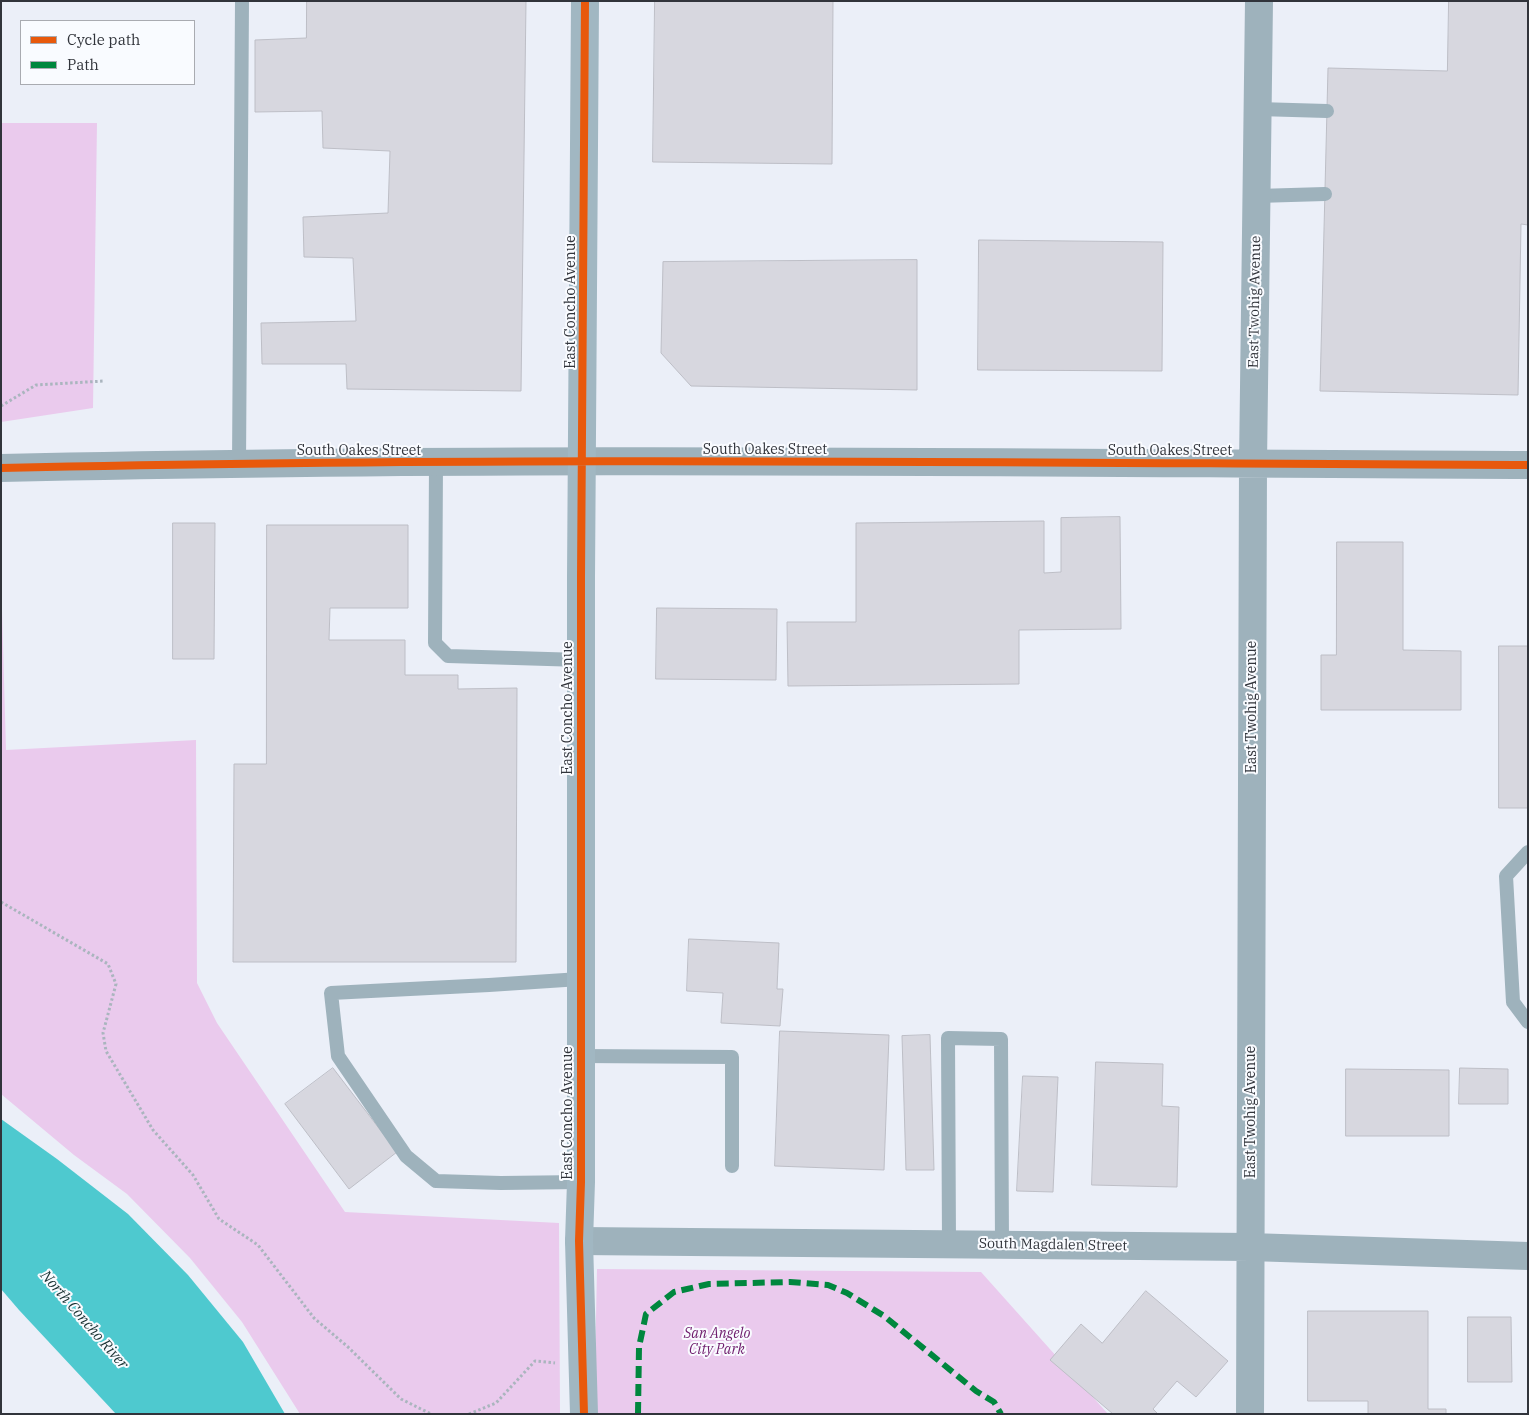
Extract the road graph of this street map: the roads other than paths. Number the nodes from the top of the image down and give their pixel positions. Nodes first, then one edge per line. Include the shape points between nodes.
1 (242, 1) edge
2 (585, 1) edge
3 (1259, 1) edge
4 (1258, 109) junction
5 (1327, 111) dead end
6 (1325, 194) dead end
7 (1257, 196) junction
8 (582, 462) junction
9 (436, 463) junction
10 (239, 464) junction
11 (1253, 464) junction
12 (1528, 465) edge
13 (1, 468) edge
14 (581, 660) junction
15 (1528, 852) edge
16 (580, 979) junction
17 (1528, 1022) edge
18 (580, 1056) junction
19 (732, 1166) dead end
20 (581, 1182) junction
21 (579, 1241) junction
22 (949, 1244) junction
23 (1002, 1245) junction
24 (1250, 1247) junction
25 (1528, 1256) edge
26 (584, 1414) edge
27 (1250, 1414) edge

1 - 10 lane
2 - 8 street, East Concho Avenue
3 - 4 street, East Twohig Avenue
4 - 5 lane
4 - 7 street, East Twohig Avenue
6 - 7 lane
7 - 11 street, East Twohig Avenue
8 - 9 street, South Oakes Street
8 - 11 street, South Oakes Street
8 - 14 street, East Concho Avenue
9 - 10 street, South Oakes Street
9 - 14 lane via 435,643 448,656
10 - 13 street, South Oakes Street
11 - 12 street, South Oakes Street
11 - 24 street, East Twohig Avenue
14 - 16 street, East Concho Avenue
15 - 17 lane via 1506,876 1513,1002
16 - 18 street, East Concho Avenue
16 - 20 lane via 331,993 338,1056 406,1156 436,1181
18 - 19 lane via 732,1057
18 - 20 street, East Concho Avenue
20 - 21 street, East Concho Avenue
21 - 22 street, South Magdalen Street
21 - 26 street, East Concho Avenue
22 - 23 street, South Magdalen Street
22 - 23 lane via 948,1038 1001,1039
23 - 24 street, South Magdalen Street
24 - 25 street, South Magdalen Street
24 - 27 street, East Twohig Avenue

